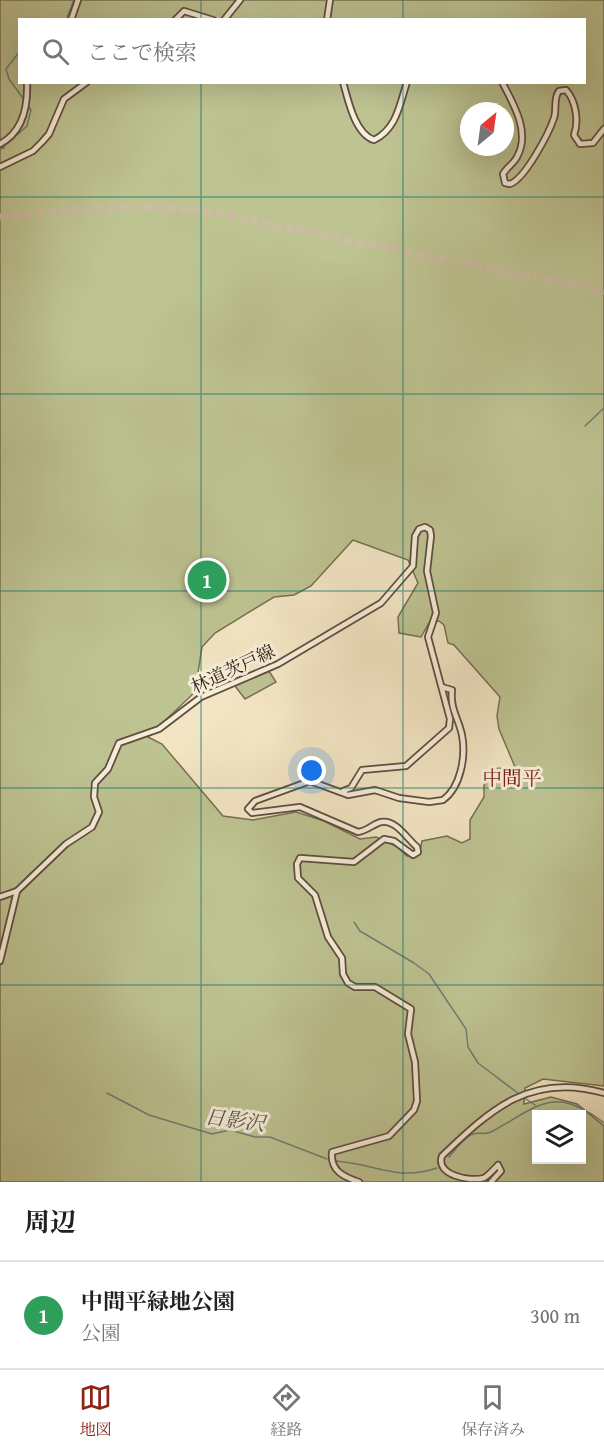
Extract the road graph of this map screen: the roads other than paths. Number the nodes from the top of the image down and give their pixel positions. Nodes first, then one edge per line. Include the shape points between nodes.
1 (78, 0) edge
2 (240, 0) edge
3 (330, 0) edge
4 (72, 18) edge
5 (177, 18) edge
6 (207, 18) edge
7 (226, 18) edge
8 (327, 18) edge
9 (27, 84) edge
10 (84, 84) edge
11 (344, 84) edge
12 (407, 84) edge
13 (503, 84) edge
14 (604, 129) edge
15 (0, 144) edge
16 (0, 167) edge
17 (442, 687) junction
18 (342, 791) junction
19 (18, 891) junction
20 (0, 897) edge
21 (0, 961) edge
22 (604, 1093) edge
23 (359, 1182) edge
24 (491, 1182) edge

1 - 4 street
2 - 7 street
3 - 8 street
5 - 6 street via 184,11
9 - 15 street via 20,128
10 - 16 street via 64,99 49,134 33,151
11 - 12 street via 353,113 365,135 374,140 384,134 396,117
13 - 14 street via 519,117 520,139 519,154 503,174 505,183 519,180 537,150 554,119 559,91 566,90 572,96 577,122 574,135 580,144 593,143
17 - 18 street via 451,721 447,732 406,766 362,770 351,788
17 - 18 street via 452,690 451,704 463,742 461,771 447,798 429,802 375,790 348,795
17 - 19 street, 林道茨戸線 via 428,637 436,613 427,572 431,536 425,527 415,536 412,566 381,603 309,647 201,697 159,729 119,743 108,769 95,783 99,812 92,827 71,840
18 - 23 street via 307,781 255,801 248,809 252,813 300,807 358,832 387,822 396,825 417,847 413,855 394,841 384,839 354,862 310,857 300,858 297,864 298,878 315,895 328,936 342,958 348,983 375,987 411,1009 408,1034 416,1062 414,1110 389,1136 332,1152 334,1167 341,1175
19 - 20 street
19 - 21 street
22 - 24 street via 539,1089 478,1120 439,1163 441,1168 470,1180 486,1178 498,1165 501,1171

